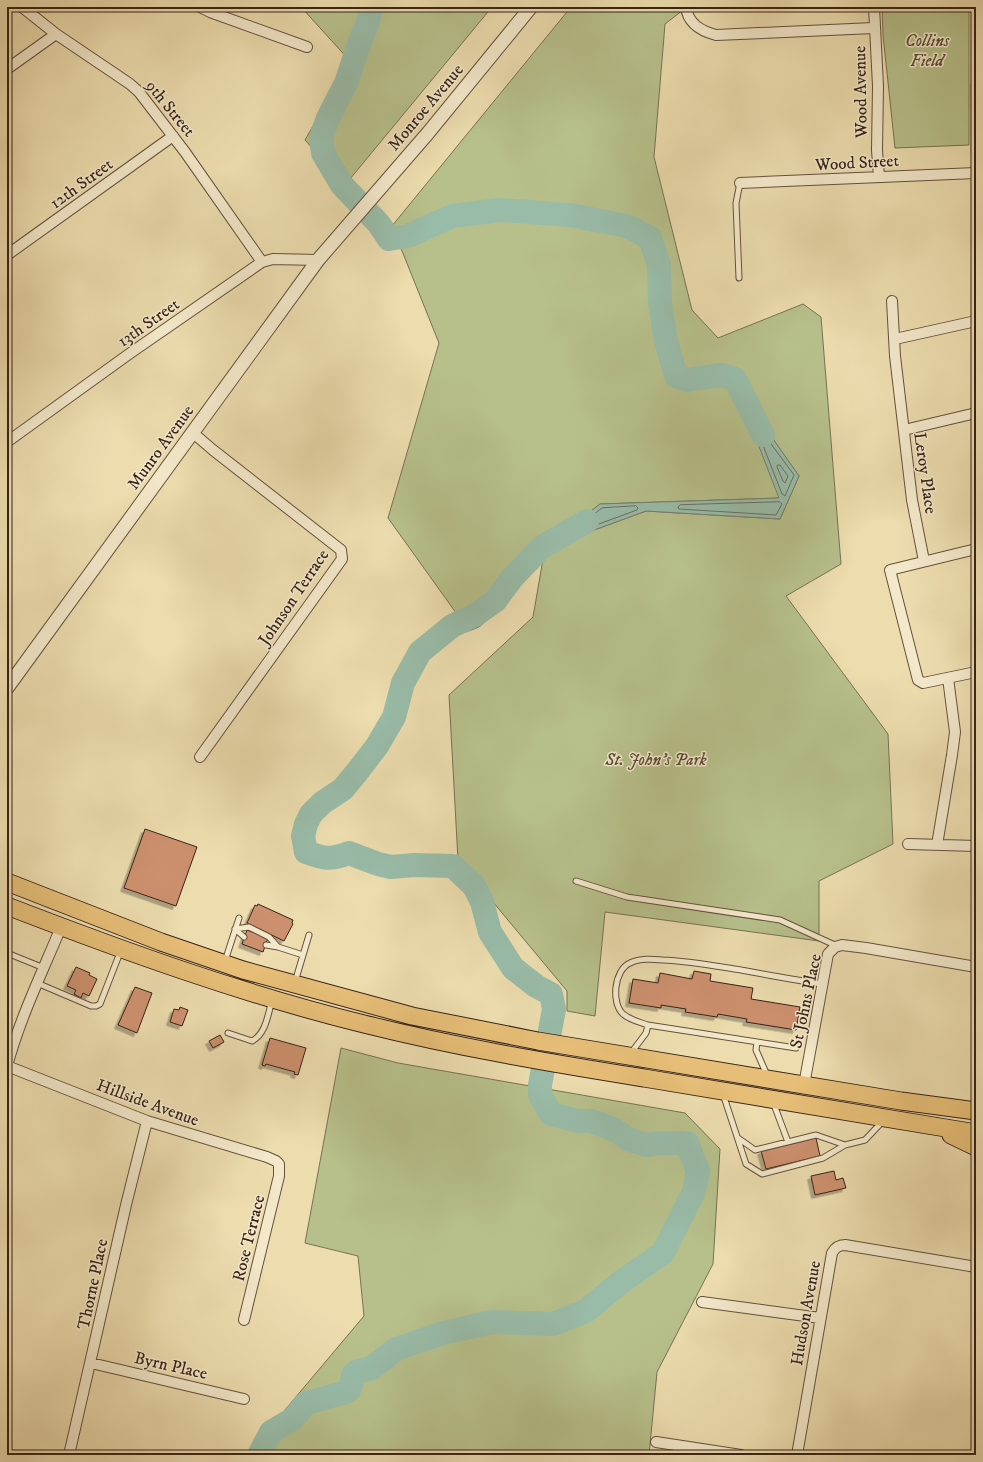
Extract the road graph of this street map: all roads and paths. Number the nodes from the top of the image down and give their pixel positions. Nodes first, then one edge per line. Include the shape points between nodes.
1 (22, 7) edge
2 (200, 7) edge
3 (531, 7) edge
4 (686, 7) edge
5 (874, 7) edge
6 (874, 28) junction
7 (56, 34) junction
8 (307, 47) dead end
9 (7, 69) edge
10 (173, 136) junction
11 (976, 173) edge
12 (879, 177) junction
13 (740, 183) joint
14 (346, 229) joint
15 (7, 255) edge
16 (318, 260) junction
17 (262, 262) junction
18 (738, 278) dead end
19 (892, 301) dead end
20 (976, 322) edge
21 (895, 339) junction
22 (976, 413) edge
23 (904, 430) junction
24 (192, 432) junction
25 (7, 442) edge
26 (976, 549) edge
27 (924, 561) junction
28 (976, 672) edge
29 (948, 678) junction
30 (7, 688) edge
31 (200, 757) dead end
32 (908, 844) dead end
33 (937, 845) junction
34 (976, 846) edge
35 (576, 881) dead end
36 (7, 882) edge
37 (7, 906) edge
38 (239, 918) dead end
39 (61, 927) junction
40 (235, 929) junction
41 (309, 935) dead end
42 (244, 937) dead end
43 (266, 945) dead end
44 (278, 947) junction
45 (838, 947) junction
46 (122, 949) junction
47 (7, 953) edge
48 (303, 955) junction
49 (224, 963) junction
50 (976, 967) edge
51 (44, 968) junction
52 (37, 983) junction
53 (295, 984) junction
54 (822, 984) junction
55 (272, 999) junction
56 (648, 1025) junction
57 (228, 1033) dead end
58 (757, 1042) junction
59 (796, 1048) dead end
60 (630, 1056) junction
61 (7, 1066) edge
62 (768, 1079) junction
63 (804, 1085) junction
64 (722, 1091) junction
65 (772, 1099) junction
66 (976, 1111) edge
67 (886, 1118) junction
68 (147, 1121) junction
69 (929, 1125) junction
70 (976, 1133) edge
71 (738, 1138) junction
72 (788, 1142) junction
73 (845, 1145) junction
74 (976, 1147) edge
75 (279, 1164) joint
76 (976, 1267) edge
77 (702, 1302) dead end
78 (820, 1318) junction
79 (244, 1320) dead end
80 (91, 1363) junction
81 (244, 1399) dead end
82 (656, 1442) dead end
83 (70, 1455) edge
84 (741, 1455) edge
85 (797, 1455) edge

1 - 7 street, 9th Street
2 - 8 street
3 - 14 street, Monroe Avenue
4 - 6 street via 689,19 694,25 716,35
5 - 6 street, Wood Avenue
6 - 12 street, Wood Avenue via 878,86
7 - 9 street
7 - 10 street, 9th Street via 135,88
10 - 15 street, 12th Street
10 - 17 street, 9th Street
11 - 12 street, Wood Street
12 - 13 street, Wood Street
13 - 18 lane via 736,203
14 - 16 street, Munro Avenue
16 - 17 street, 13th Street via 274,259
16 - 24 street, Munro Avenue
17 - 25 street, 13th Street
19 - 21 street, Leroy Place
20 - 21 street
21 - 23 street, Leroy Place
22 - 23 street
23 - 27 street, Leroy Place via 912,500
24 - 30 street, Munro Avenue
24 - 31 street, Johnson Terrace via 341,550 342,559
26 - 27 street
27 - 29 street via 890,570 918,680 923,683
28 - 29 street
29 - 33 street via 955,732
32 - 33 street
33 - 34 street
35 - 45 lane via 627,897 780,920
36 - 49 highway via 161,942
37 - 39 highway
38 - 40 lane
39 - 46 highway
39 - 51 street
40 - 42 lane
40 - 44 lane via 249,927 269,937
40 - 49 lane
41 - 48 lane
43 - 44 lane
44 - 48 lane
45 - 50 street, St Johns Place via 842,945 866,948
45 - 54 street, St Johns Place via 828,954
46 - 52 lane via 100,1004 96,1006
46 - 55 highway via 189,974
47 - 51 lane
48 - 53 lane
49 - 53 highway
51 - 52 street
52 - 61 street
53 - 60 highway via 412,1016
54 - 56 lane via 689,961 642,959 628,963 620,974 615,995 622,1013 631,1020
54 - 63 street, St Johns Place
55 - 57 lane via 263,1031 257,1038 252,1041
55 - 64 highway via 428,1040
56 - 58 lane
56 - 60 lane via 646,1033
58 - 59 lane
58 - 62 lane via 756,1050
60 - 62 highway
61 - 68 street, Hillside Avenue
62 - 63 highway
63 - 66 highway
64 - 65 highway
64 - 71 lane
65 - 67 highway
65 - 72 lane
67 - 69 highway
67 - 73 lane via 865,1140
68 - 75 street, Hillside Avenue via 267,1157
68 - 80 street, Thorne Place
69 - 70 highway
69 - 74 highway
71 - 72 lane via 755,1150
71 - 73 lane via 746,1164 762,1174 823,1158
72 - 73 lane via 816,1135
75 - 79 street, Rose Terrace via 280,1176
76 - 78 street, Hudson Avenue via 839,1245 832,1253
77 - 78 street
78 - 85 street, Hudson Avenue
80 - 81 street, Byrn Place
80 - 83 street, Thorne Place
82 - 84 street

